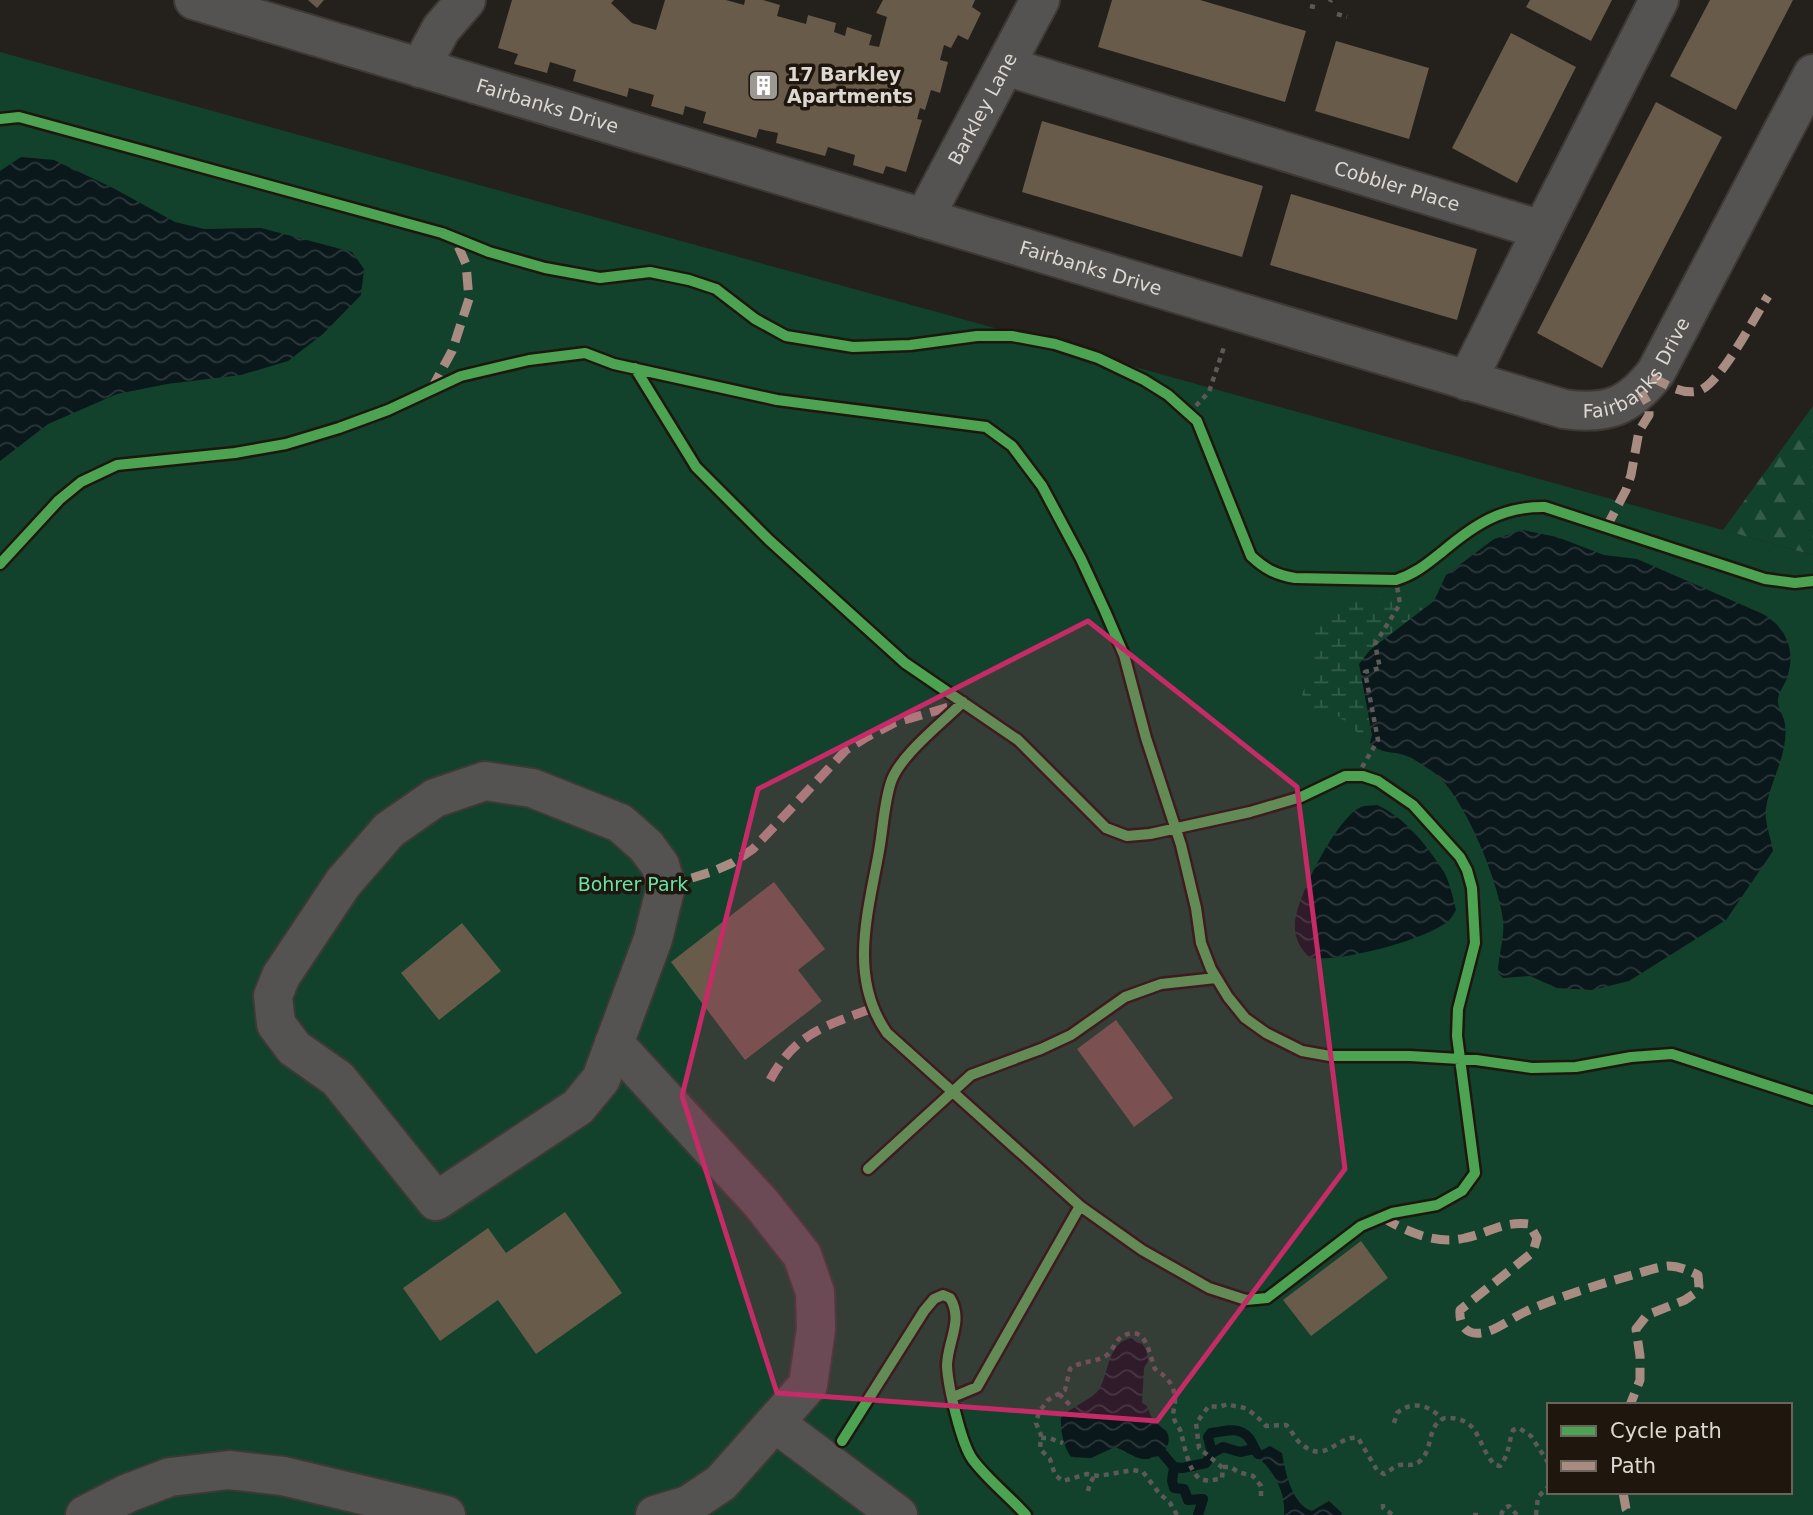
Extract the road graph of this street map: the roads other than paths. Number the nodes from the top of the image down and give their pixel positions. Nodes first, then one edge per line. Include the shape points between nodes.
1 (194, 0) edge
2 (466, 0) edge
3 (1040, 0) edge
4 (1659, 0) edge
5 (1005, 66) junction
6 (421, 68) junction
7 (1813, 74) edge
8 (924, 218) junction
9 (1542, 230) junction
10 (1467, 380) junction
11 (614, 1043) junction
12 (775, 1423) junction
13 (85, 1515) edge
14 (446, 1515) edge
15 (656, 1515) edge
16 (898, 1515) edge

1 - 6 street, Fairbanks Drive
2 - 6 street via 441,29
3 - 5 street, Barkley Lane
4 - 9 street
5 - 8 street, Barkley Lane
5 - 9 street, Cobbler Place
6 - 8 street, Fairbanks Drive
7 - 10 street, Fairbanks Drive via 1656,372 1641,392 1616,407 1590,413
8 - 10 street, Fairbanks Drive
9 - 10 street
11 - 11 street via 601,1079 578,1107 436,1200 338,1079 295,1048 282,1032 276,1024 273,996 281,976 343,883 389,830 435,798 485,780 532,788 620,823 660,865 666,886 653,939
11 - 12 street via 761,1203 802,1255 815,1292 816,1329 808,1385
12 - 15 street via 721,1483 688,1505
12 - 16 street
13 - 14 street via 170,1477 229,1470 283,1476

